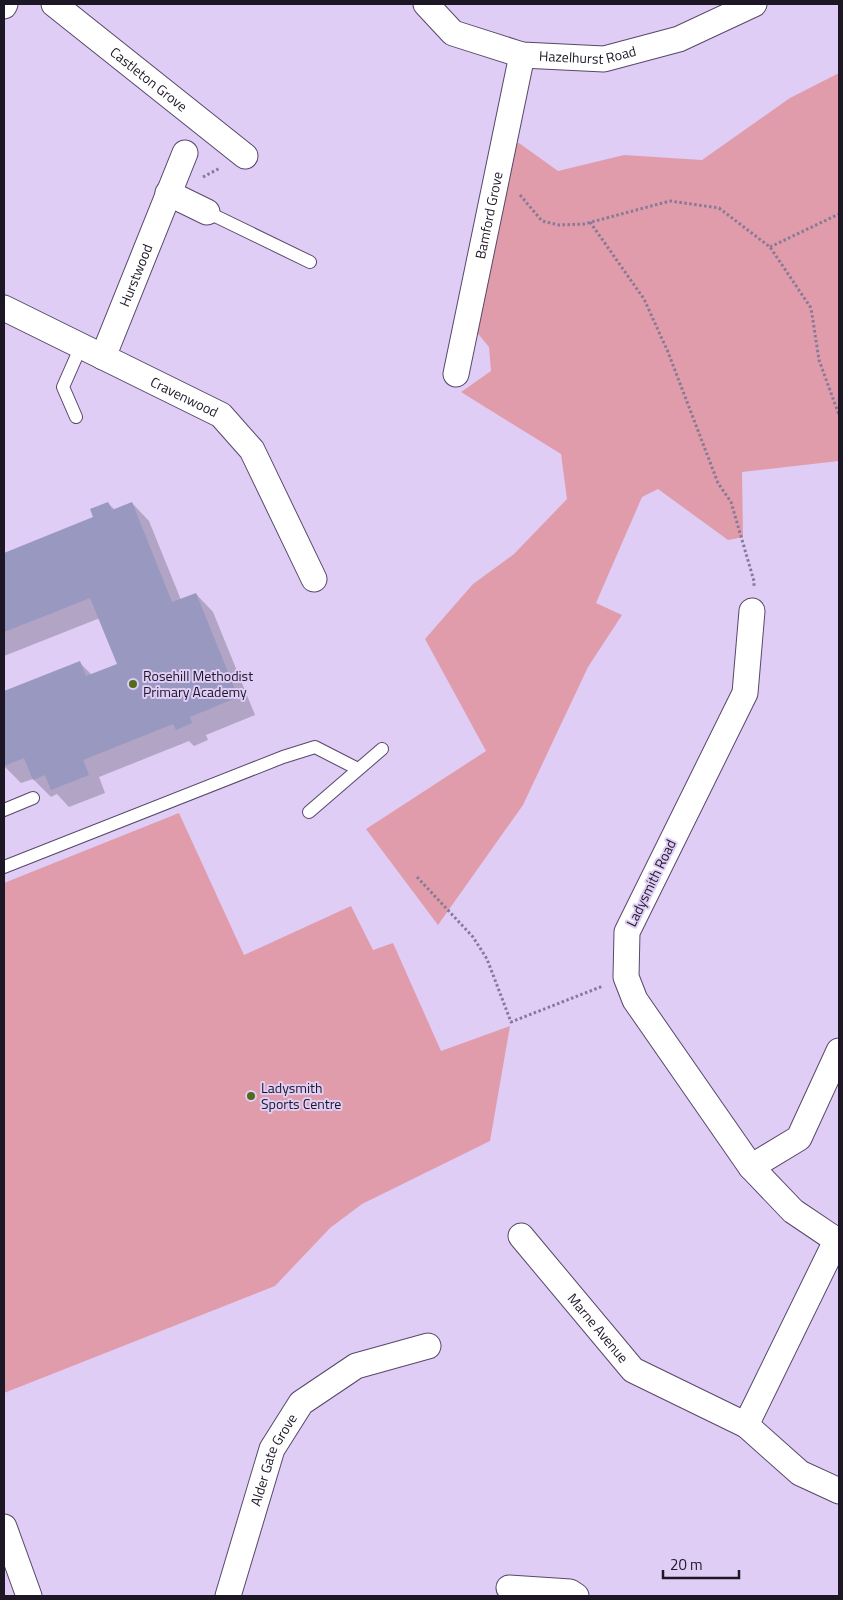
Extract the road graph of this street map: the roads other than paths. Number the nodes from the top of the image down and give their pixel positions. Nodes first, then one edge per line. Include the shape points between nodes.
1 (54, 4) edge
2 (426, 4) edge
3 (754, 4) edge
4 (522, 55) junction
5 (185, 153) dead end
6 (245, 156) road end
7 (168, 193) junction
8 (207, 212) joint
9 (310, 262) dead end
10 (4, 308) edge
11 (92, 352) junction
12 (456, 374) dead end
13 (76, 417) dead end
14 (314, 580) dead end
15 (752, 611) road end
16 (382, 749) dead end
17 (358, 769) junction
18 (33, 798) dead end
19 (4, 810) edge
20 (309, 812) dead end
21 (4, 867) edge
22 (839, 1051) edge
23 (751, 1167) junction
24 (521, 1236) dead end
25 (838, 1242) edge
26 (428, 1346) dead end
27 (746, 1425) junction
28 (839, 1491) edge
29 (4, 1527) edge
30 (509, 1588) dead end
31 (29, 1596) edge
32 (228, 1596) edge
33 (576, 1596) edge

1 - 6 street, Castleton Grove
2 - 4 street, Hazelhurst Road via 453,33
3 - 4 street, Hazelhurst Road via 679,39 604,59
4 - 12 street, Bamford Grove
5 - 7 street, Hurstwood
7 - 8 street
7 - 11 street, Hurstwood
8 - 9 lane
10 - 11 street, Cravenwood
11 - 13 lane via 63,387
11 - 14 street, Cravenwood via 221,415 252,450
15 - 23 street, Ladysmith Road via 745,692 627,932 626,977 634,1000
16 - 17 lane
17 - 20 lane
17 - 21 lane via 315,747
18 - 19 lane
22 - 23 street via 799,1138
23 - 25 street, Ladysmith Road via 793,1211
24 - 27 street, Marne Avenue via 633,1370
25 - 27 street
26 - 32 street, Alder Gate Grove via 356,1366 301,1403 272,1449
27 - 28 street, Marne Avenue via 800,1473
29 - 31 street
30 - 33 street via 570,1592

